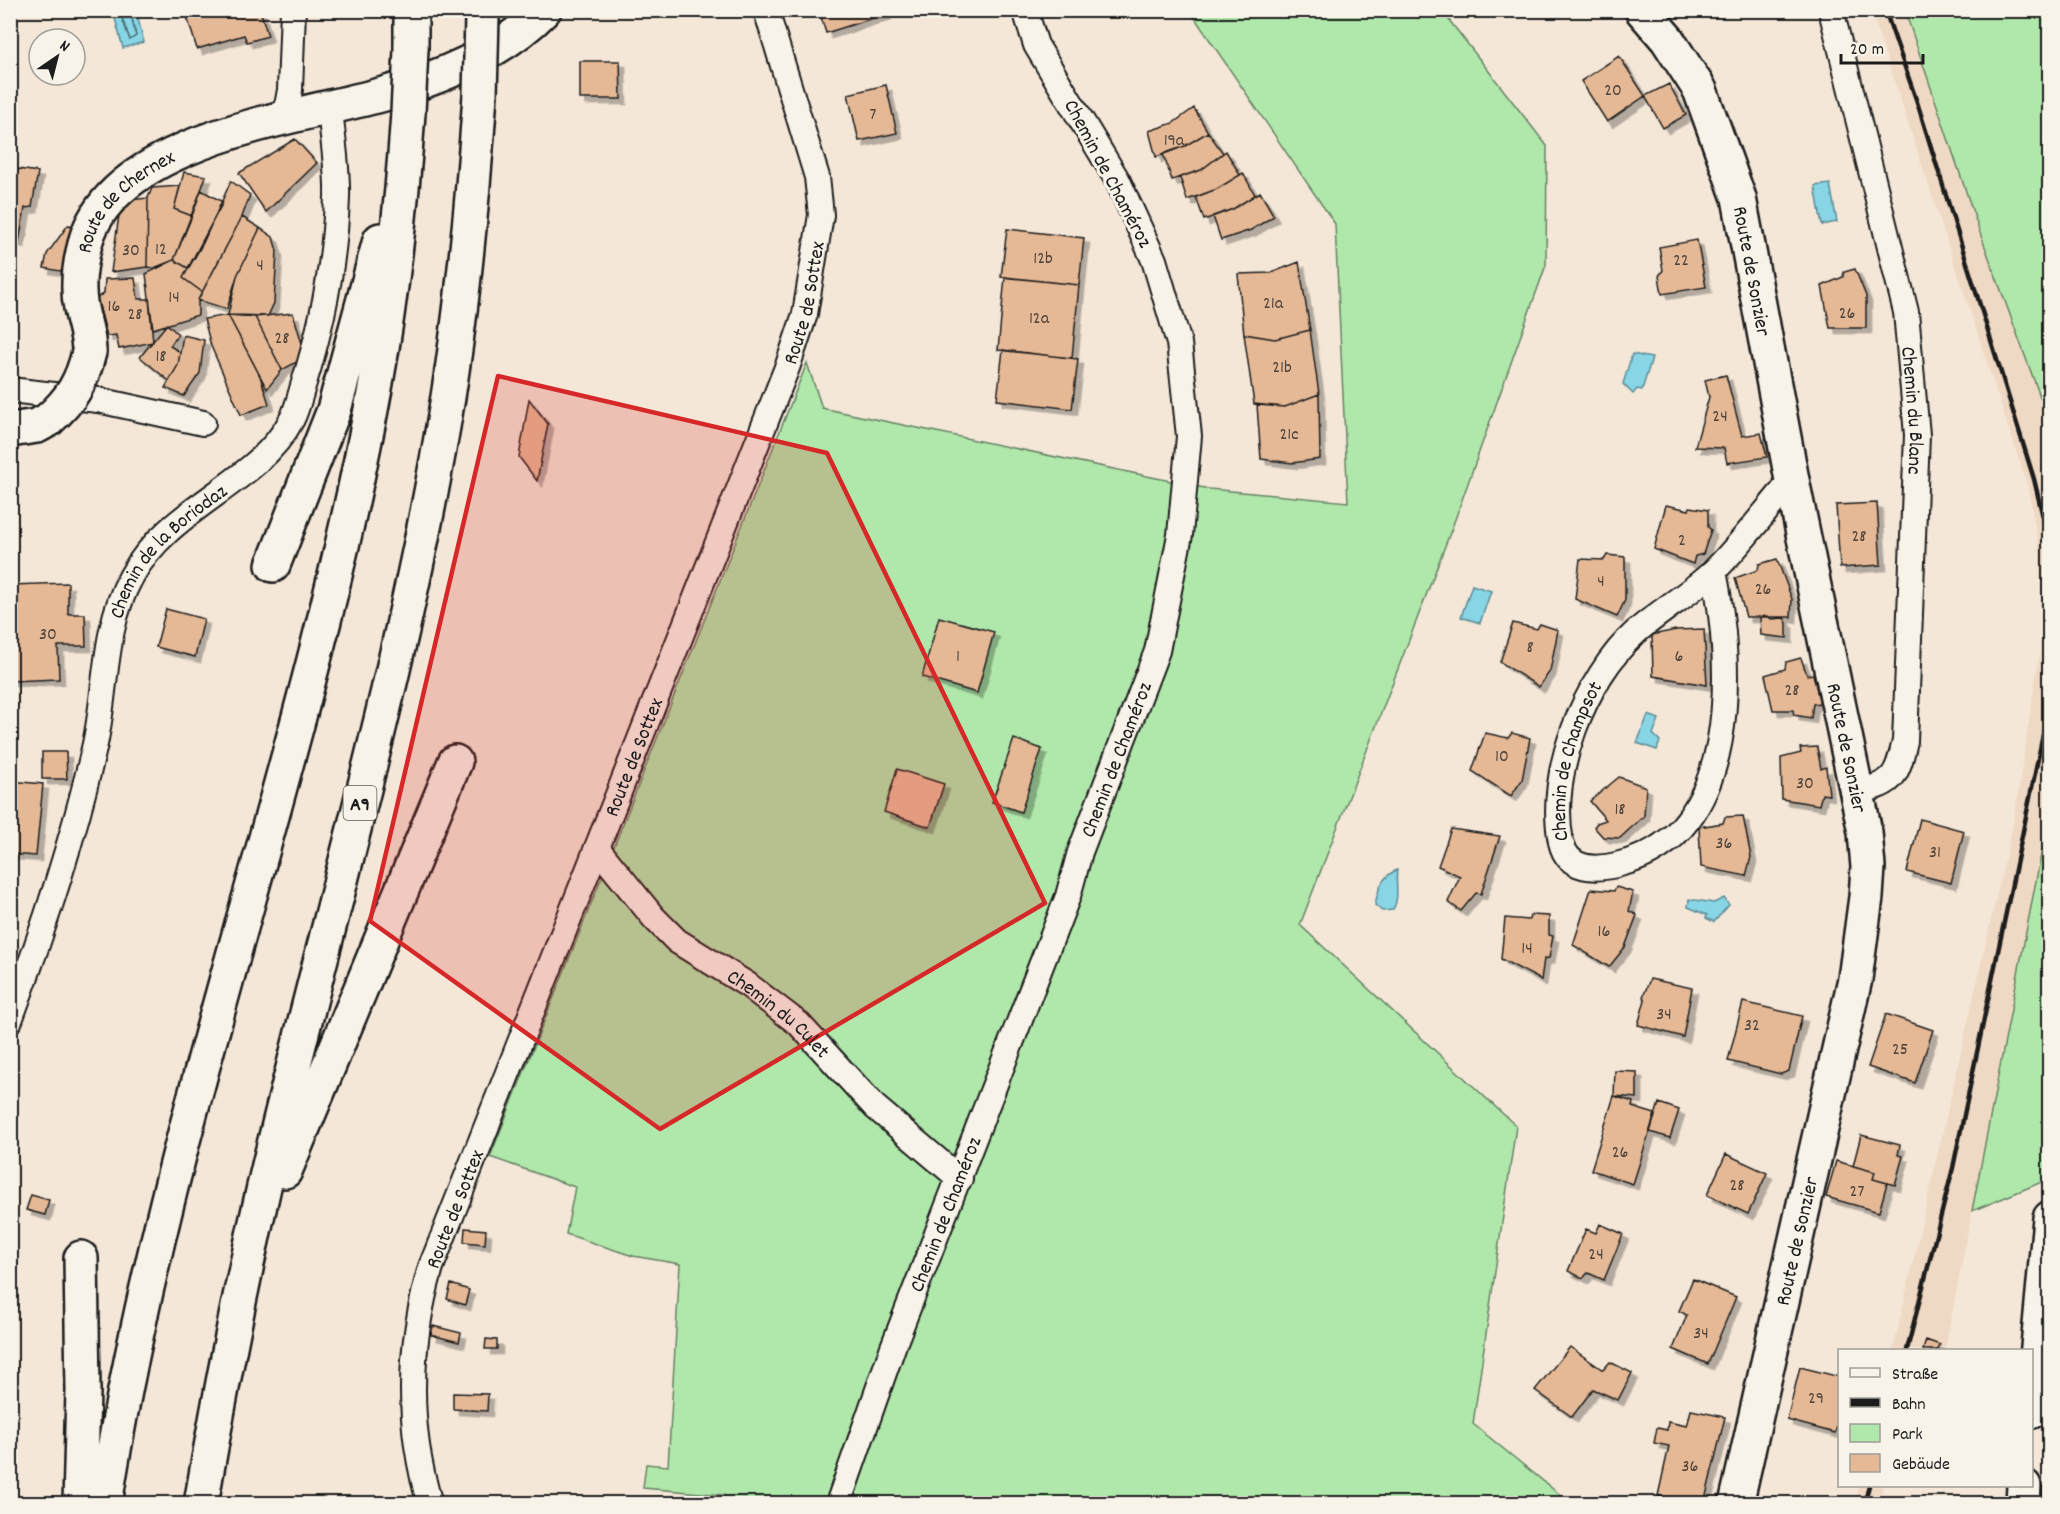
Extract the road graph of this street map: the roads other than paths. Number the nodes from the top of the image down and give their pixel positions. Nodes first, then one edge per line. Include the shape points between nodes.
1 (292, 10) edge
2 (411, 10) edge
3 (544, 10) edge
4 (766, 10) edge
5 (1024, 10) edge
6 (1642, 10) edge
7 (1831, 10) edge
8 (482, 14) edge
9 (330, 106) junction
10 (400, 116) junction
11 (285, 117) junction
12 (16, 388) edge
13 (203, 423) dead end
14 (10, 430) edge
15 (1792, 480) junction
16 (273, 565) dead end
17 (1714, 571) junction
18 (455, 762) dead end
19 (1858, 792) junction
20 (597, 848) junction
21 (10, 1020) edge
22 (960, 1179) junction
23 (2049, 1218) edge
24 (81, 1258) dead end
25 (248, 1261) junction
26 (2033, 1390) edge
27 (2024, 1487) edge
28 (80, 1503) edge
29 (105, 1503) edge
30 (201, 1503) edge
31 (430, 1503) edge
32 (838, 1503) edge
33 (1736, 1503) edge
34 (2022, 1503) edge

1 - 11 street via 290,90
2 - 10 main road, bridge via 411,50
3 - 10 main road, Route de Chernex via 524,31 456,68
4 - 20 street, Route de Sottex via 817,177 821,215 805,314
5 - 22 street, Chemin de Chaméroz via 1036,45 1118,181 1154,260 1179,343 1189,436 1180,535 1157,651
6 - 15 main road, Route de Sonzier via 1667,39 1700,90 1739,198
7 - 19 street, Chemin du Blanc via 1906,312 1917,435 1905,741 1898,771 1884,783
8 - 25 main road, A9, bridge via 474,193 448,396 387,694
9 - 10 main road, Route de Chernex
9 - 11 main road, Route de Chernex
9 - 21 street, Chemin de la Boriodaz via 337,196 328,272 312,359 293,418 277,443 256,463 179,519 131,576 115,616 96,741 71,841
10 - 16 main road via 334,410
10 - 29 main road via 389,305 349,515 312,669 167,1204 121,1410
11 - 14 main road, Route de Chernex, bridge via 179,152 131,178 113,194 98,214 79,268 81,309 89,332 89,352 79,385 48,420 37,426
12 - 13 street via 98,400
15 - 17 street, Chemin de Champsot
15 - 19 main road, Route de Sonzier
17 - 17 street, Chemin de Champsot via 1635,632 1604,672 1581,713 1569,742 1557,809 1562,847 1578,865 1607,868 1649,853 1672,840 1700,803 1719,753 1725,694 1723,615
18 - 25 main road
19 - 33 main road, Route de Sonzier via 1868,867 1855,979
20 - 22 street, Chemin du Culet via 677,941 748,985 799,1024 875,1107
20 - 31 street, Route de Sottex via 431,1267 420,1305 412,1389 415,1436
22 - 32 street, Chemin de Chaméroz via 893,1347
23 - 26 main road
24 - 28 main road
25 - 30 main road, A9 via 228,1347
27 - 34 main road

